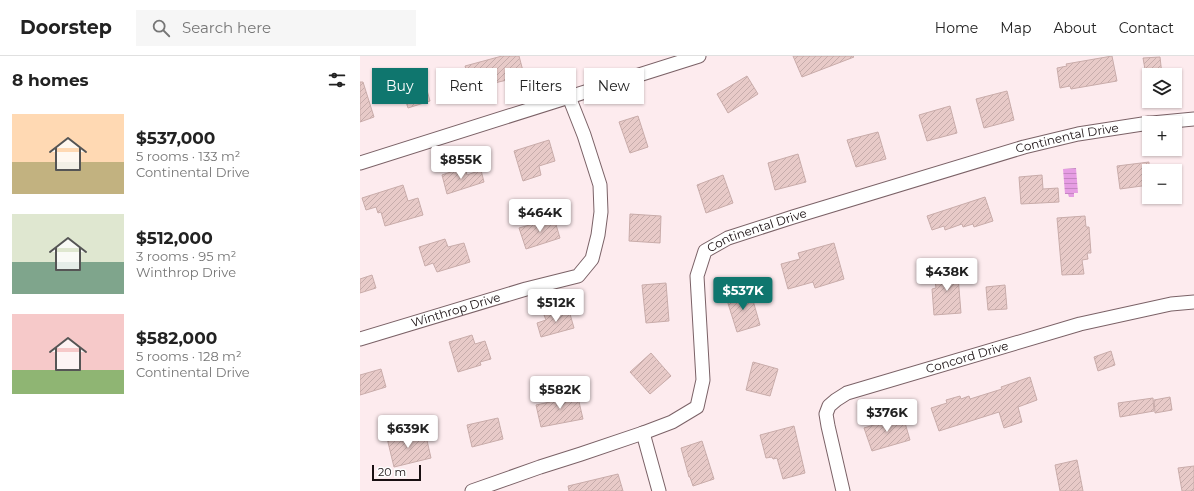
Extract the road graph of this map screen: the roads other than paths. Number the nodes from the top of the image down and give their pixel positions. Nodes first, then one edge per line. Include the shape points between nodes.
1 (699, 56) edge
2 (576, 95) edge
3 (547, 104) edge
4 (572, 104) edge
5 (1194, 119) edge
6 (1182, 120) edge
7 (1142, 124) edge
8 (360, 163) edge
9 (1194, 302) edge
10 (360, 339) edge
11 (644, 433) junction
12 (472, 491) edge
13 (660, 491) edge
14 (843, 491) edge

1 - 2 street
3 - 8 street
4 - 10 street, Winthrop Drive via 600,185 601,212 592,259 578,276
5 - 6 street, Continental Drive
7 - 11 street, Continental Drive via 1078,134 1024,147 764,226 728,238 705,251 697,276 703,380 697,407 672,422
9 - 14 street, Concord Drive via 1171,304 1080,324 848,393 829,406 826,414
11 - 12 street, Continental Drive
11 - 13 street

